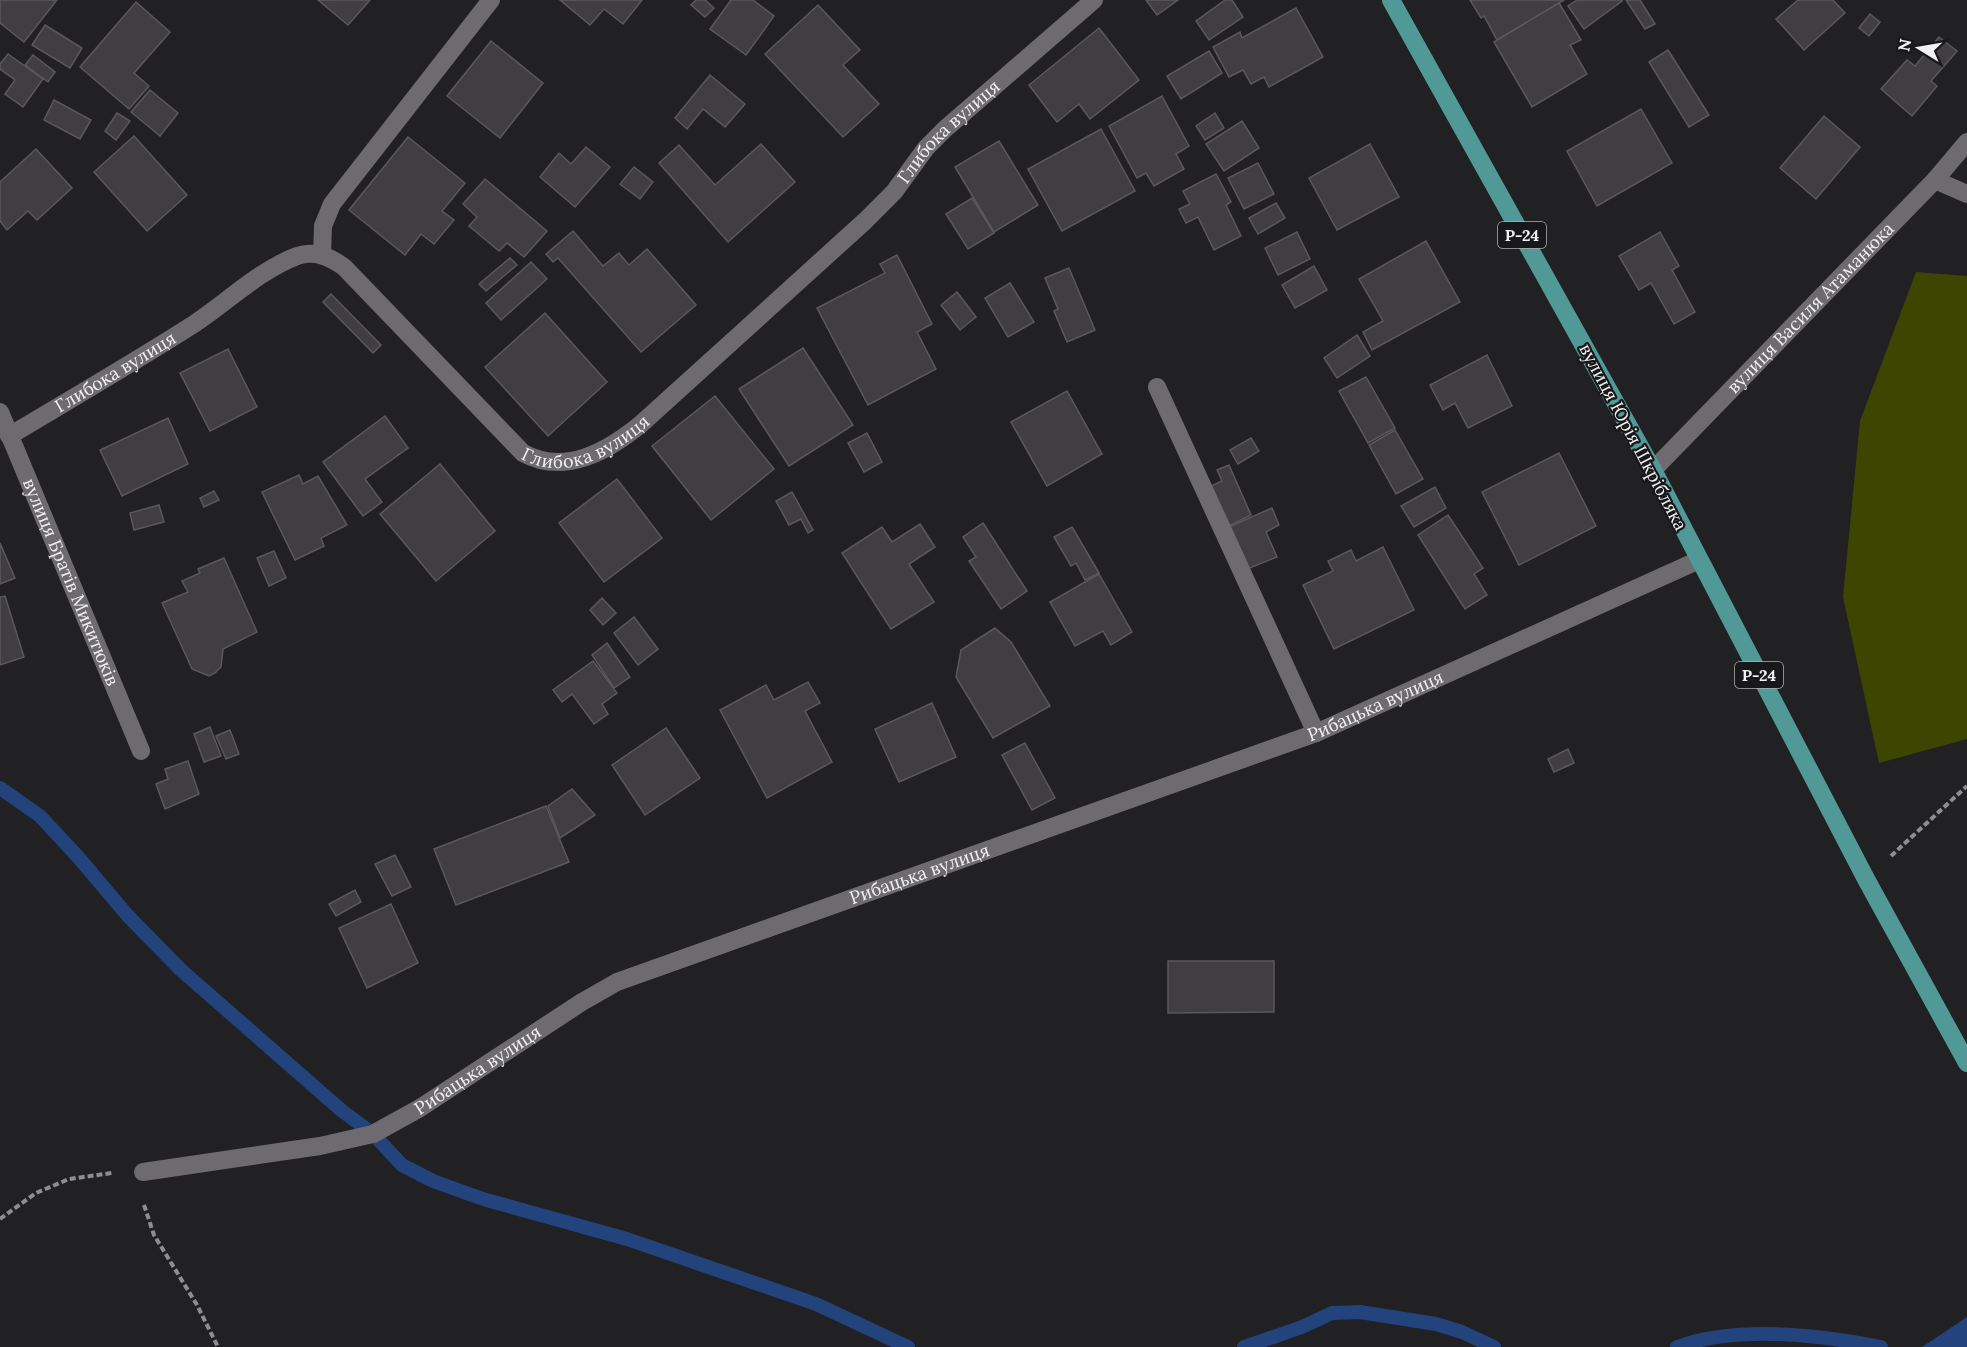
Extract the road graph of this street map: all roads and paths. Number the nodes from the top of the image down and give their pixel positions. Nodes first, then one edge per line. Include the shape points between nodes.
1 (491, 0) edge
2 (1094, 0) edge
3 (1391, 0) edge
4 (1967, 142) edge
5 (1935, 180) junction
6 (1967, 194) edge
7 (322, 255) junction
8 (1157, 387) dead end
9 (0, 412) edge
10 (9, 436) junction
11 (1653, 470) junction
12 (1699, 560) junction
13 (1316, 733) junction
14 (141, 751) dead end
15 (1967, 786) edge
16 (1866, 879) junction
17 (1967, 1063) edge
18 (143, 1172) junction
19 (0, 1219) edge
20 (219, 1347) edge

1 - 7 street via 332,204 323,226
2 - 7 street, Глибока вулиця via 945,129 865,221 641,424 584,459 545,462 523,453 344,267
3 - 11 main road, вулиця Юрія Шкрібляка / Р-24
4 - 5 street, вулиця Василя Атаманюка
5 - 6 street
5 - 11 street, вулиця Василя Атаманюка
7 - 10 street, Глибока вулиця via 298,256 274,268 195,323
8 - 13 street
9 - 10 street, вулиця Братів Микитюків
10 - 14 street, вулиця Братів Микитюків
11 - 12 main road, вулиця Юрія Шкрібляка / Р-24
12 - 13 street, Рибацька вулиця
12 - 16 main road, вулиця Юрія Шкрібляка / Р-24
13 - 18 street, Рибацька вулиця via 617,982 398,1122 373,1134 320,1146
15 - 16 path
16 - 17 main road, Р-24
18 - 19 path via 69,1179 36,1192
18 - 20 path via 144,1206 154,1235

